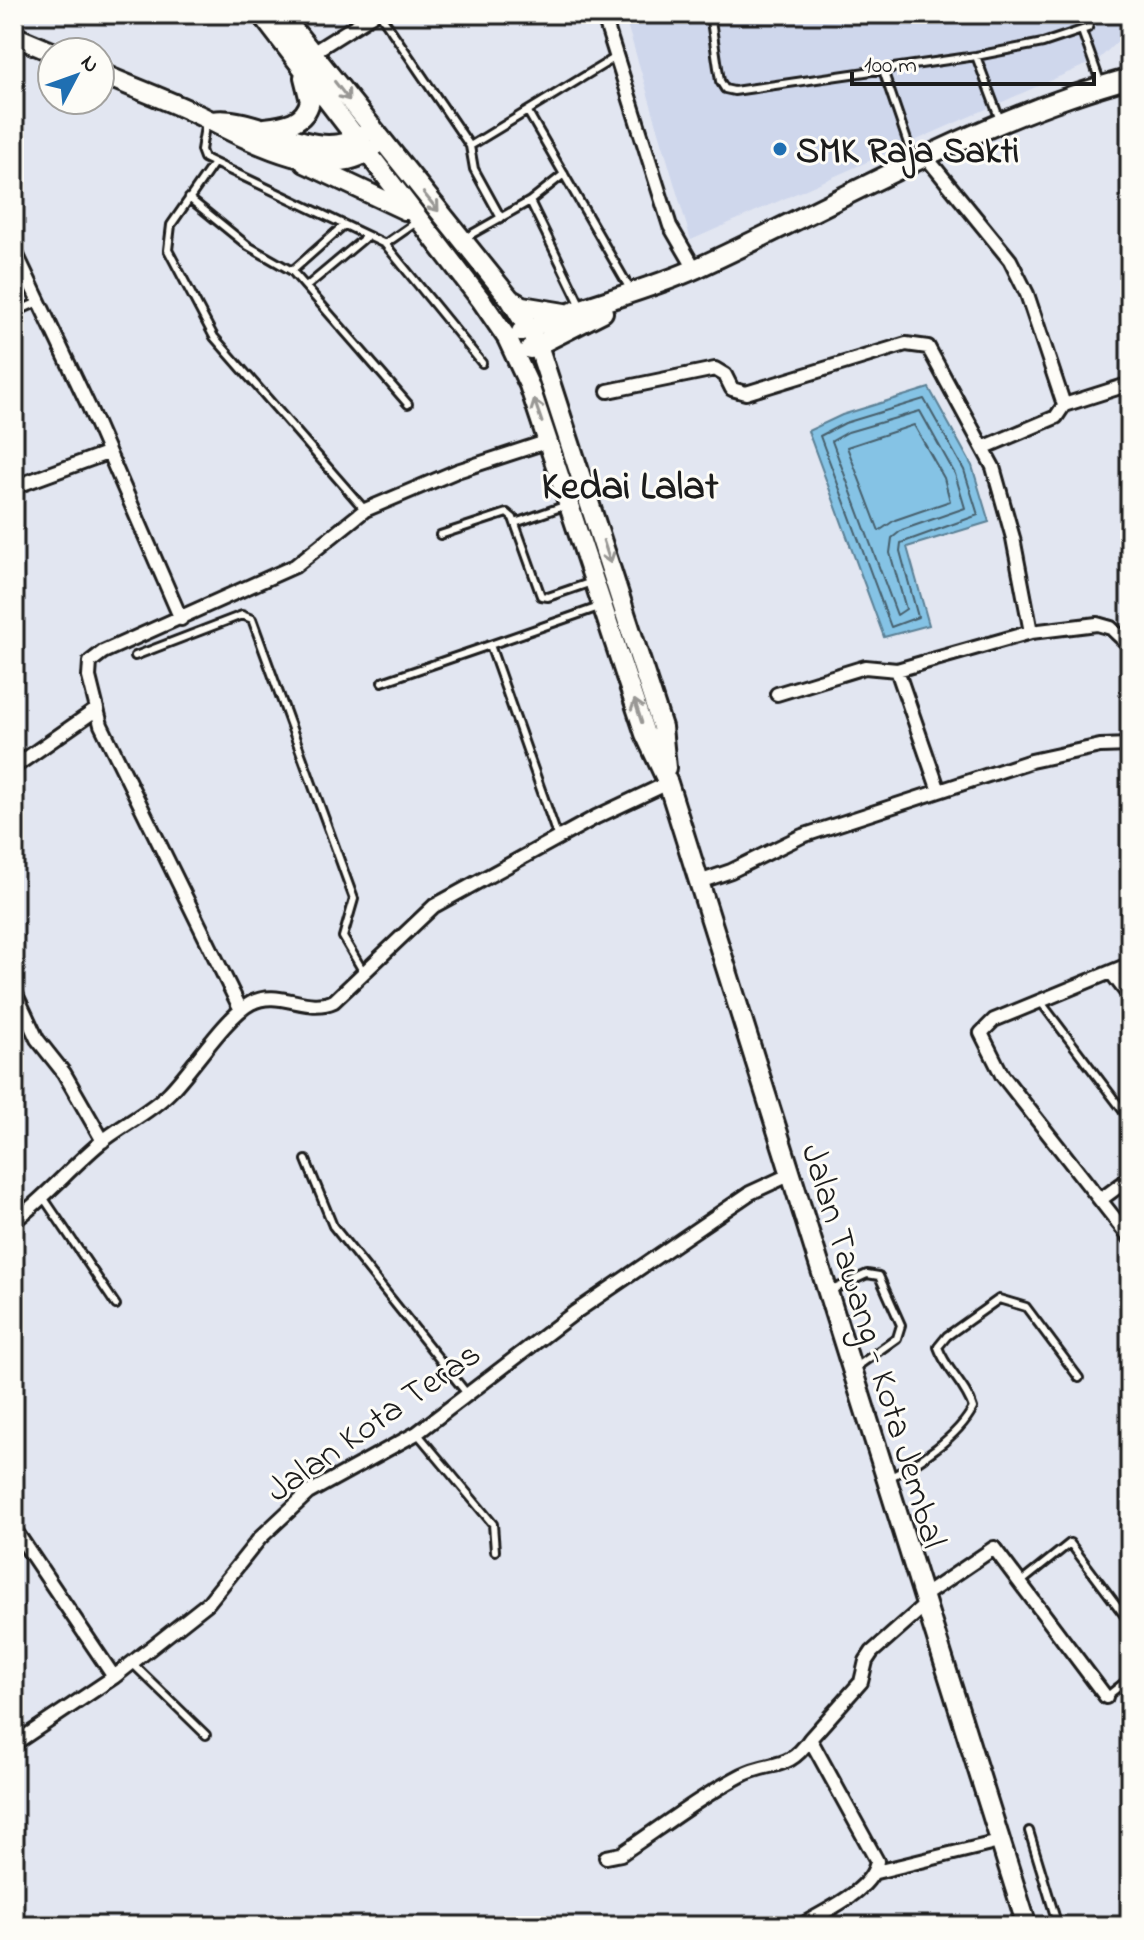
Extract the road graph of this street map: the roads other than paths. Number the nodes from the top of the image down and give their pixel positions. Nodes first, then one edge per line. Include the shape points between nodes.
1 (261, 14) edge
2 (281, 14) edge
3 (377, 14) edge
4 (603, 14) edge
5 (710, 14) edge
6 (1092, 14) edge
7 (1082, 31) junction
8 (14, 36) edge
9 (36, 45) edge
10 (976, 56) junction
11 (616, 57) junction
12 (306, 60) junction
13 (883, 70) junction
14 (1130, 78) edge
15 (116, 80) edge
16 (1102, 87) junction
17 (528, 112) junction
18 (209, 120) junction
19 (1002, 125) junction
20 (263, 129) junction
21 (377, 135) junction
22 (470, 146) junction
23 (360, 147) junction
24 (296, 158) junction
25 (921, 160) junction
26 (214, 163) junction
27 (564, 174) junction
28 (189, 198) junction
29 (530, 201) junction
30 (415, 217) junction
31 (501, 218) junction
32 (344, 225) junction
33 (367, 236) junction
34 (462, 239) junction
35 (385, 244) junction
36 (14, 249) edge
37 (695, 269) junction
38 (292, 271) junction
39 (306, 287) junction
40 (633, 294) junction
41 (510, 299) junction
42 (41, 300) junction
43 (14, 313) edge
44 (581, 315) junction
45 (534, 336) junction
46 (507, 338) junction
47 (517, 356) junction
48 (482, 363) dead end
49 (548, 371) junction
50 (1130, 384) edge
51 (608, 391) dead end
52 (408, 404) dead end
53 (1064, 405) junction
54 (549, 441) junction
55 (985, 447) junction
56 (107, 453) junction
57 (14, 487) edge
58 (570, 504) junction
59 (365, 510) junction
60 (515, 523) junction
61 (440, 535) dead end
62 (595, 581) junction
63 (603, 605) junction
64 (201, 610) junction
65 (181, 619) junction
66 (206, 629) junction
67 (1031, 632) junction
68 (490, 645) junction
69 (1130, 646) edge
70 (135, 656) dead end
71 (897, 670) junction
72 (382, 682) dead end
73 (777, 694) dead end
74 (97, 709) junction
75 (1130, 745) edge
76 (14, 767) edge
77 (668, 783) junction
78 (939, 791) junction
79 (558, 838) junction
80 (699, 882) junction
81 (1130, 964) edge
82 (1111, 972) junction
83 (365, 974) junction
84 (14, 990) edge
85 (1130, 997) edge
86 (1040, 1001) junction
87 (241, 1010) junction
88 (1130, 1120) edge
89 (103, 1141) junction
90 (306, 1160) dead end
91 (789, 1175) junction
92 (1130, 1178) edge
93 (43, 1197) junction
94 (1100, 1200) junction
95 (16, 1215) edge
96 (1130, 1238) edge
97 (827, 1293) junction
98 (116, 1305) dead end
99 (852, 1370) junction
100 (1079, 1378) dead end
101 (468, 1395) junction
102 (417, 1433) junction
103 (886, 1479) junction
104 (17, 1533) dead end
105 (495, 1551) dead end
106 (1020, 1583) junction
107 (923, 1601) junction
108 (1130, 1623) edge
109 (132, 1663) junction
110 (114, 1677) junction
111 (1130, 1678) edge
112 (1106, 1697) joint
113 (206, 1735) dead end
114 (810, 1739) junction
115 (14, 1744) edge
116 (1029, 1831) dead end
117 (999, 1842) junction
118 (606, 1857) dead end
119 (876, 1872) junction
120 (800, 1926) edge
121 (1027, 1926) edge
122 (1058, 1926) edge

1 - 12 main road
2 - 12 main road
3 - 12 street
3 - 22 lane
4 - 11 street
5 - 13 lane via 720,81 729,91
6 - 7 lane via 1091,25
7 - 10 lane
7 - 16 lane
8 - 9 main road
10 - 13 lane
10 - 19 lane
11 - 17 lane
11 - 37 street via 670,226
12 - 20 main road via 308,109 293,123
12 -> 21 main road, Jalan Tawang - Kota Jembal
12 - 23 main road, Jalan Tawang - Kota Jembal
13 - 25 lane
14 - 16 main road
15 - 18 main road
16 - 19 main road
17 - 22 lane
17 - 27 lane
18 - 20 main road
18 - 24 main road
18 - 26 lane via 201,150
19 - 25 main road
20 - 23 main road
21 - 23 main road
21 -> 34 main road, Jalan Tawang - Kota Jembal
22 - 31 lane via 474,169
23 - 24 main road via 341,160
23 - 30 main road, Jalan Tawang - Kota Jembal
24 - 30 main road
25 - 37 main road
25 - 53 street via 986,226 1010,260 1027,294
26 - 28 lane
26 - 32 lane
27 - 29 lane
27 - 40 lane
28 - 38 lane via 248,246
28 - 59 lane via 171,225 168,250 214,337
29 - 31 lane
29 - 44 lane
30 - 35 lane
30 - 46 main road, Jalan Tawang - Kota Jembal
31 - 34 lane
32 - 33 lane
32 - 38 lane
33 - 35 lane
33 - 39 lane
34 - 41 main road, Jalan Tawang - Kota Jembal
35 - 48 lane
36 - 42 street
37 - 40 main road
38 - 39 lane
39 - 52 lane
40 - 44 main road
41 - 44 main road
41 - 45 main road, Jalan Tawang - Kota Jembal
42 - 43 lane
42 - 56 street
44 - 45 main road
44 - 49 main road
45 - 46 main road
45 - 47 main road
45 - 49 main road, Jalan Tawang - Kota Jembal
46 - 47 main road, Jalan Tawang - Kota Jembal
54 -> 47 main road, Jalan Tawang - Kota Jembal
49 -> 77 main road, Jalan Tawang - Kota Jembal via 662,727
50 - 53 street
51 - 55 street via 715,369 732,389 746,393 919,343 934,355
53 - 55 street via 1051,419
54 - 58 main road, Jalan Tawang - Kota Jembal
54 - 59 street via 457,471
55 - 67 street via 1013,538
56 - 57 street
56 - 65 street
58 - 60 lane
58 - 62 main road, Jalan Tawang - Kota Jembal
59 - 64 street via 295,566
60 - 61 lane via 504,513
60 - 62 lane via 541,596
62 - 63 main road, Jalan Tawang - Kota Jembal
63 - 68 lane
77 -> 63 main road, Jalan Tawang - Kota Jembal via 645,734
64 - 65 street
64 - 66 lane
65 - 74 street via 90,662
66 - 70 lane
66 - 83 lane via 242,615 252,619 354,899 343,937
67 - 69 street via 1097,624 1111,628
67 - 71 street
68 - 72 lane
68 - 79 lane
71 - 73 street via 865,667
71 - 78 street
74 - 76 street
74 - 87 street
75 - 78 street via 1031,761
77 - 79 street
77 - 80 main road, Jalan Tawang - Kota Jembal
78 - 80 street via 802,836
79 - 83 street via 434,906
80 - 91 main road, Jalan Tawang - Kota Jembal
81 - 82 street
82 - 85 street
82 - 86 street
83 - 87 street via 322,1007 266,998
84 - 89 street via 37,1039 64,1073
86 - 88 lane
86 - 94 street via 994,1020 981,1033 1002,1075
87 - 89 street via 166,1097
89 - 93 street
90 - 101 lane via 333,1226
91 - 97 main road, Jalan Tawang - Kota Jembal
91 - 101 street, Jalan Kota Teras via 750,1193 574,1313
92 - 94 street
93 - 95 street
93 - 98 lane
94 - 96 street
97 - 99 main road, Jalan Tawang - Kota Jembal
97 - 99 lane via 873,1273 901,1325 897,1338
99 - 103 main road, Jalan Tawang - Kota Jembal
100 - 103 lane via 1026,1307 999,1299 938,1347 970,1398 968,1418 931,1451
101 - 102 street, Jalan Kota Teras
102 - 105 lane via 493,1524
102 - 109 street, Jalan Kota Teras via 308,1493 260,1538 208,1603
103 - 107 main road, Jalan Tawang - Kota Jembal
104 - 110 street
106 - 107 street via 994,1548
106 - 108 lane via 1070,1543
106 - 112 street
107 - 114 street via 872,1652 861,1682
107 - 117 main road, Jalan Tawang - Kota Jembal
109 - 110 street, Jalan Kota Teras
109 - 113 lane
110 - 115 street, Jalan Kota Teras
111 - 112 lane
114 - 118 street via 783,1765 742,1775 621,1854
114 - 119 street via 873,1849
116 - 122 lane
117 - 119 street
117 - 121 main road, Jalan Tawang - Kota Jembal
119 - 120 street

